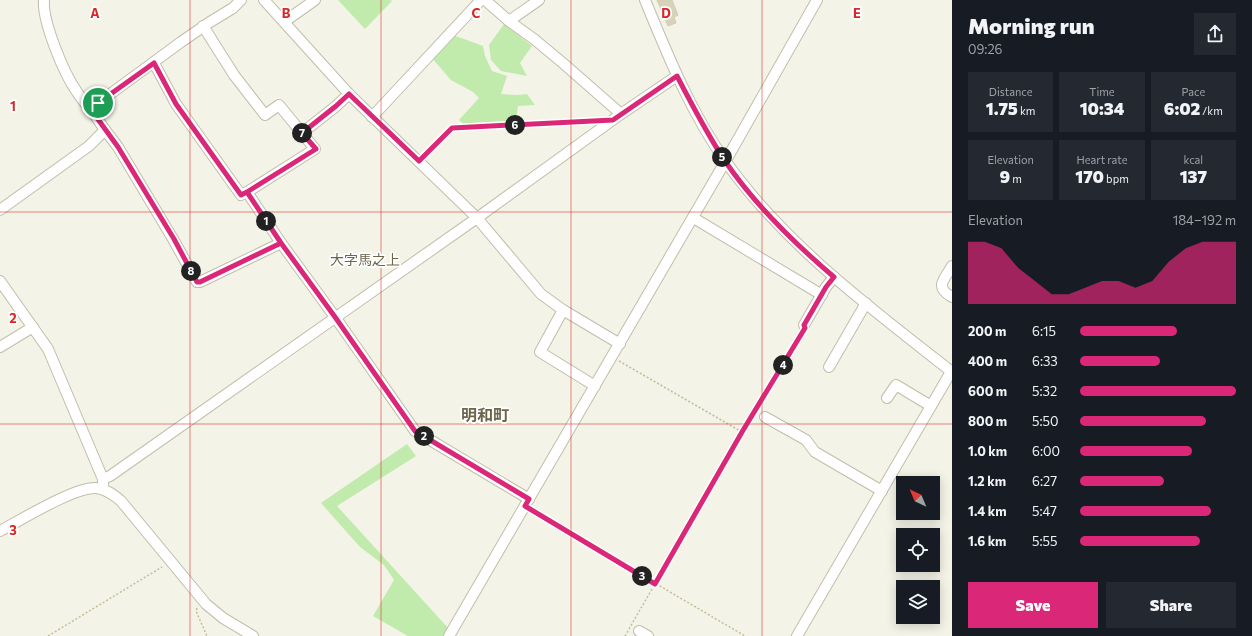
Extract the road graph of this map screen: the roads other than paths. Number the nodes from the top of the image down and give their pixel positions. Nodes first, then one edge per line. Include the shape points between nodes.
1 (44, 0) edge
2 (241, 0) edge
3 (264, 0) edge
4 (315, 0) edge
5 (481, 0) edge
6 (485, 0) edge
7 (539, 0) edge
8 (645, 0) edge
9 (817, 0) edge
10 (509, 21) junction
11 (284, 22) junction
12 (204, 26) junction
13 (154, 63) junction
14 (677, 76) junction
15 (349, 94) junction
16 (92, 111) junction
17 (372, 117) junction
18 (617, 117) junction
19 (105, 130) junction
20 (302, 133) junction
21 (726, 162) junction
22 (247, 192) junction
23 (0, 210) edge
24 (477, 218) junction
25 (697, 220) dead end
26 (281, 243) junction
27 (952, 266) edge
28 (834, 277) junction
29 (0, 282) edge
30 (822, 295) junction
31 (952, 297) edge
32 (866, 303) junction
33 (563, 310) junction
34 (335, 317) junction
35 (804, 325) road end
36 (33, 327) junction
37 (620, 344) junction
38 (0, 347) edge
39 (829, 366) dead end
40 (952, 371) edge
41 (595, 386) junction
42 (887, 398) dead end
43 (931, 406) junction
44 (765, 417) dead end
45 (103, 484) junction
46 (882, 491) junction
47 (527, 503) junction
48 (0, 531) edge
49 (253, 636) edge
50 (449, 636) edge
51 (797, 636) edge

1 - 16 street via 43,8 48,28 63,66 76,91
2 - 12 street
3 - 11 street
4 - 11 street
5 - 17 street
6 - 10 street
7 - 10 street
8 - 14 street
9 - 21 street
10 - 18 street via 564,64
11 - 15 street
12 - 13 street
12 - 20 street via 234,75 265,115 280,106
13 - 16 street via 98,103
13 - 22 street via 176,104 235,188 241,195
14 - 18 street
14 - 21 street via 700,121
15 - 17 street
15 - 20 street
16 - 19 street
17 - 24 street
18 - 24 street
19 - 23 street via 89,146
19 - 26 street via 122,153 197,282
20 - 22 street via 316,149
21 - 28 street via 772,219
21 - 37 street
22 - 26 street
24 - 33 street via 541,294
24 - 34 street
25 - 30 street
26 - 34 street
27 - 31 street via 942,283 944,292
28 - 30 street
28 - 32 street
29 - 36 street
30 - 35 street
32 - 39 street
32 - 40 street
33 - 37 street
33 - 41 street via 540,352
34 - 45 street via 110,476
34 - 47 street via 415,431
36 - 38 street
36 - 45 street via 48,349
37 - 41 street
40 - 43 street
41 - 47 street
42 - 43 street via 896,385
43 - 46 street
44 - 46 street via 806,440 815,452
45 - 48 street via 79,490
45 - 49 street via 121,501 201,598 223,618
46 - 51 street
47 - 50 street

